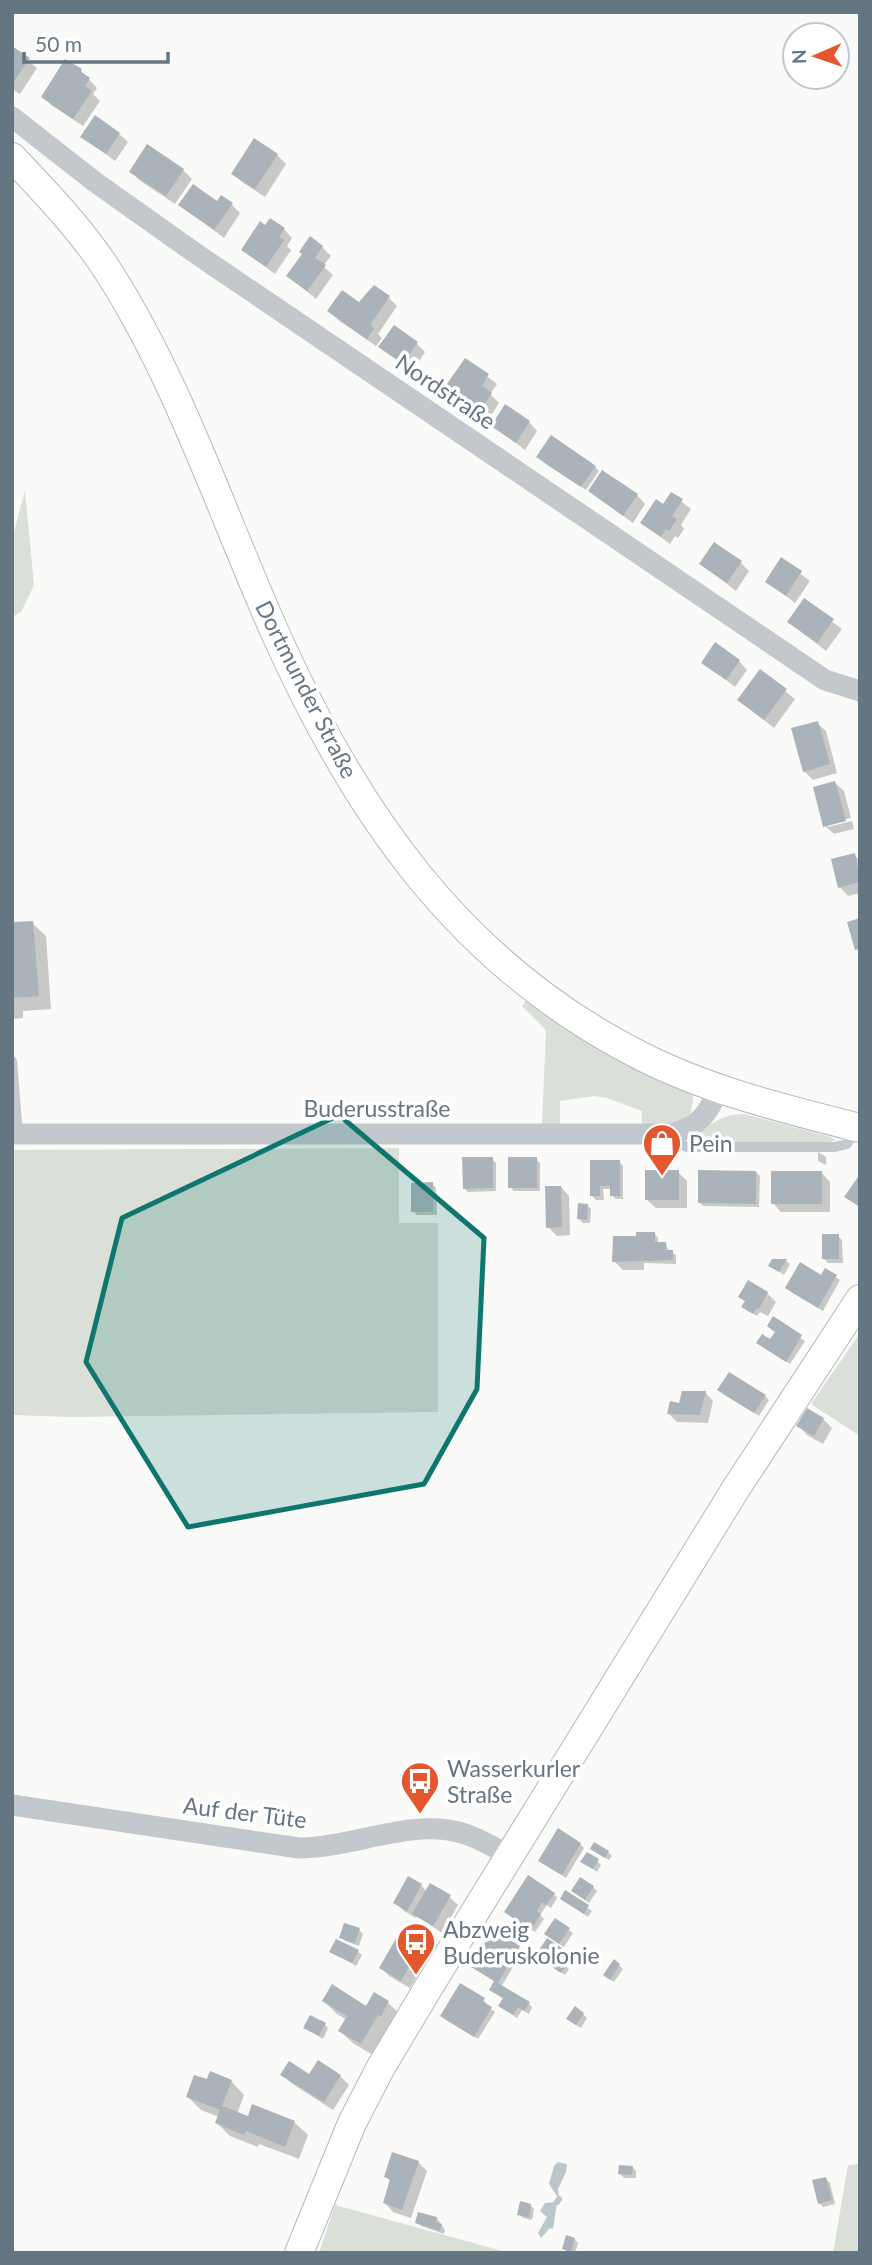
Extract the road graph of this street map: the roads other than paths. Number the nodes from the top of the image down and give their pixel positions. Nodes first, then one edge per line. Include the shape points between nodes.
1 (12, 117) edge
2 (12, 156) edge
3 (860, 691) edge
4 (12, 1061) edge
5 (718, 1088) junction
6 (858, 1127) edge
7 (15, 1134) edge
8 (672, 1134) junction
9 (860, 1299) edge
10 (12, 1805) edge
11 (509, 1855) junction
12 (299, 2253) edge

1 - 3 street, Nordstraße via 198,255 825,680
2 - 5 main road, Dortmunder Straße via 107,270 153,352 273,630 332,750 408,862 480,945 537,993 643,1057
4 - 7 lane
5 - 6 main road, Dortmunder Straße
5 - 8 street, Buderusstraße via 701,1120
6 - 8 lane via 847,1144 835,1147 687,1147
7 - 8 street, Buderusstraße
9 - 11 main road via 742,1478
10 - 11 street, Auf der Tüte via 299,1848 443,1829 469,1835
11 - 12 main road via 352,2123

